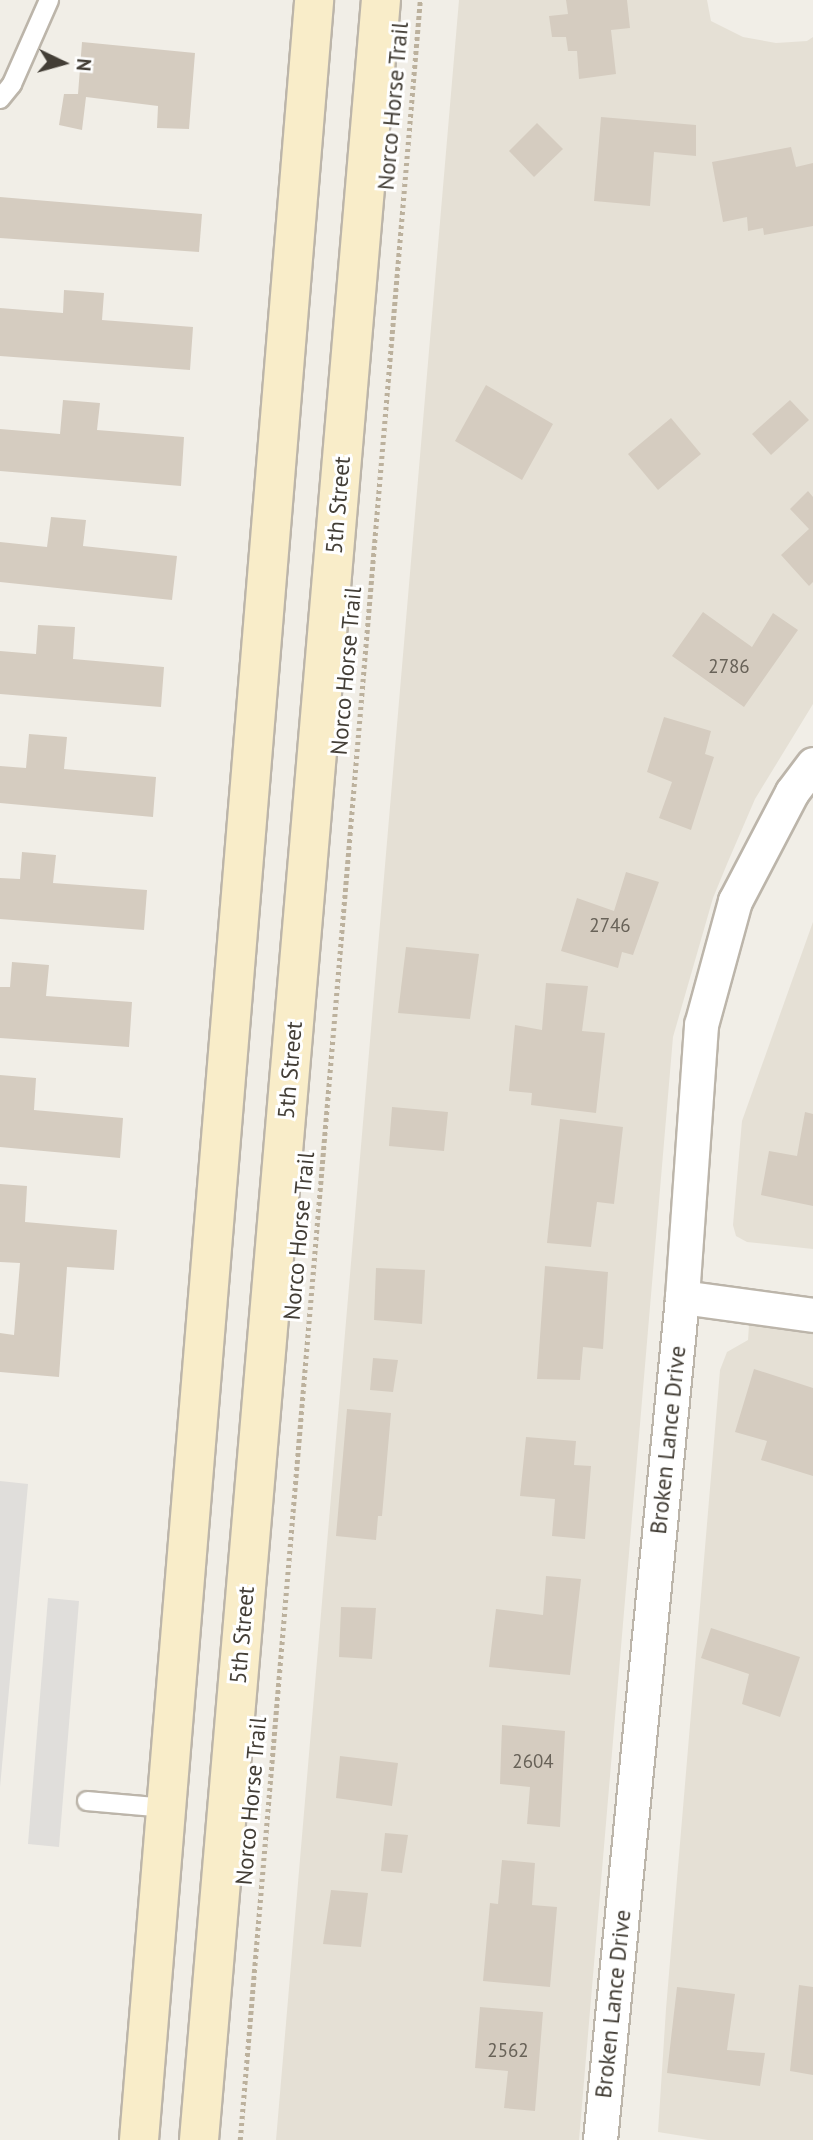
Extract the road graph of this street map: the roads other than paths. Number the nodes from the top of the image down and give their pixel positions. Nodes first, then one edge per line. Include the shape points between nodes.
1 (49, 0) edge
2 (314, 0) edge
3 (381, 0) edge
4 (0, 99) edge
5 (813, 764) edge
6 (682, 1297) junction
7 (813, 1315) edge
8 (87, 1801) dead end
9 (166, 1808) junction
10 (227, 1812) junction
11 (139, 2140) edge
12 (199, 2140) edge
13 (600, 2140) edge

1 - 4 lane via 12,84
2 - 9 street
3 - 10 street, 5th Street
5 - 6 street, Broken Lance Drive via 792,792 734,901 701,1025
6 - 7 street
6 - 13 street, Broken Lance Drive
8 - 9 lane
9 - 10 street
9 - 11 street
10 - 12 street, 5th Street

